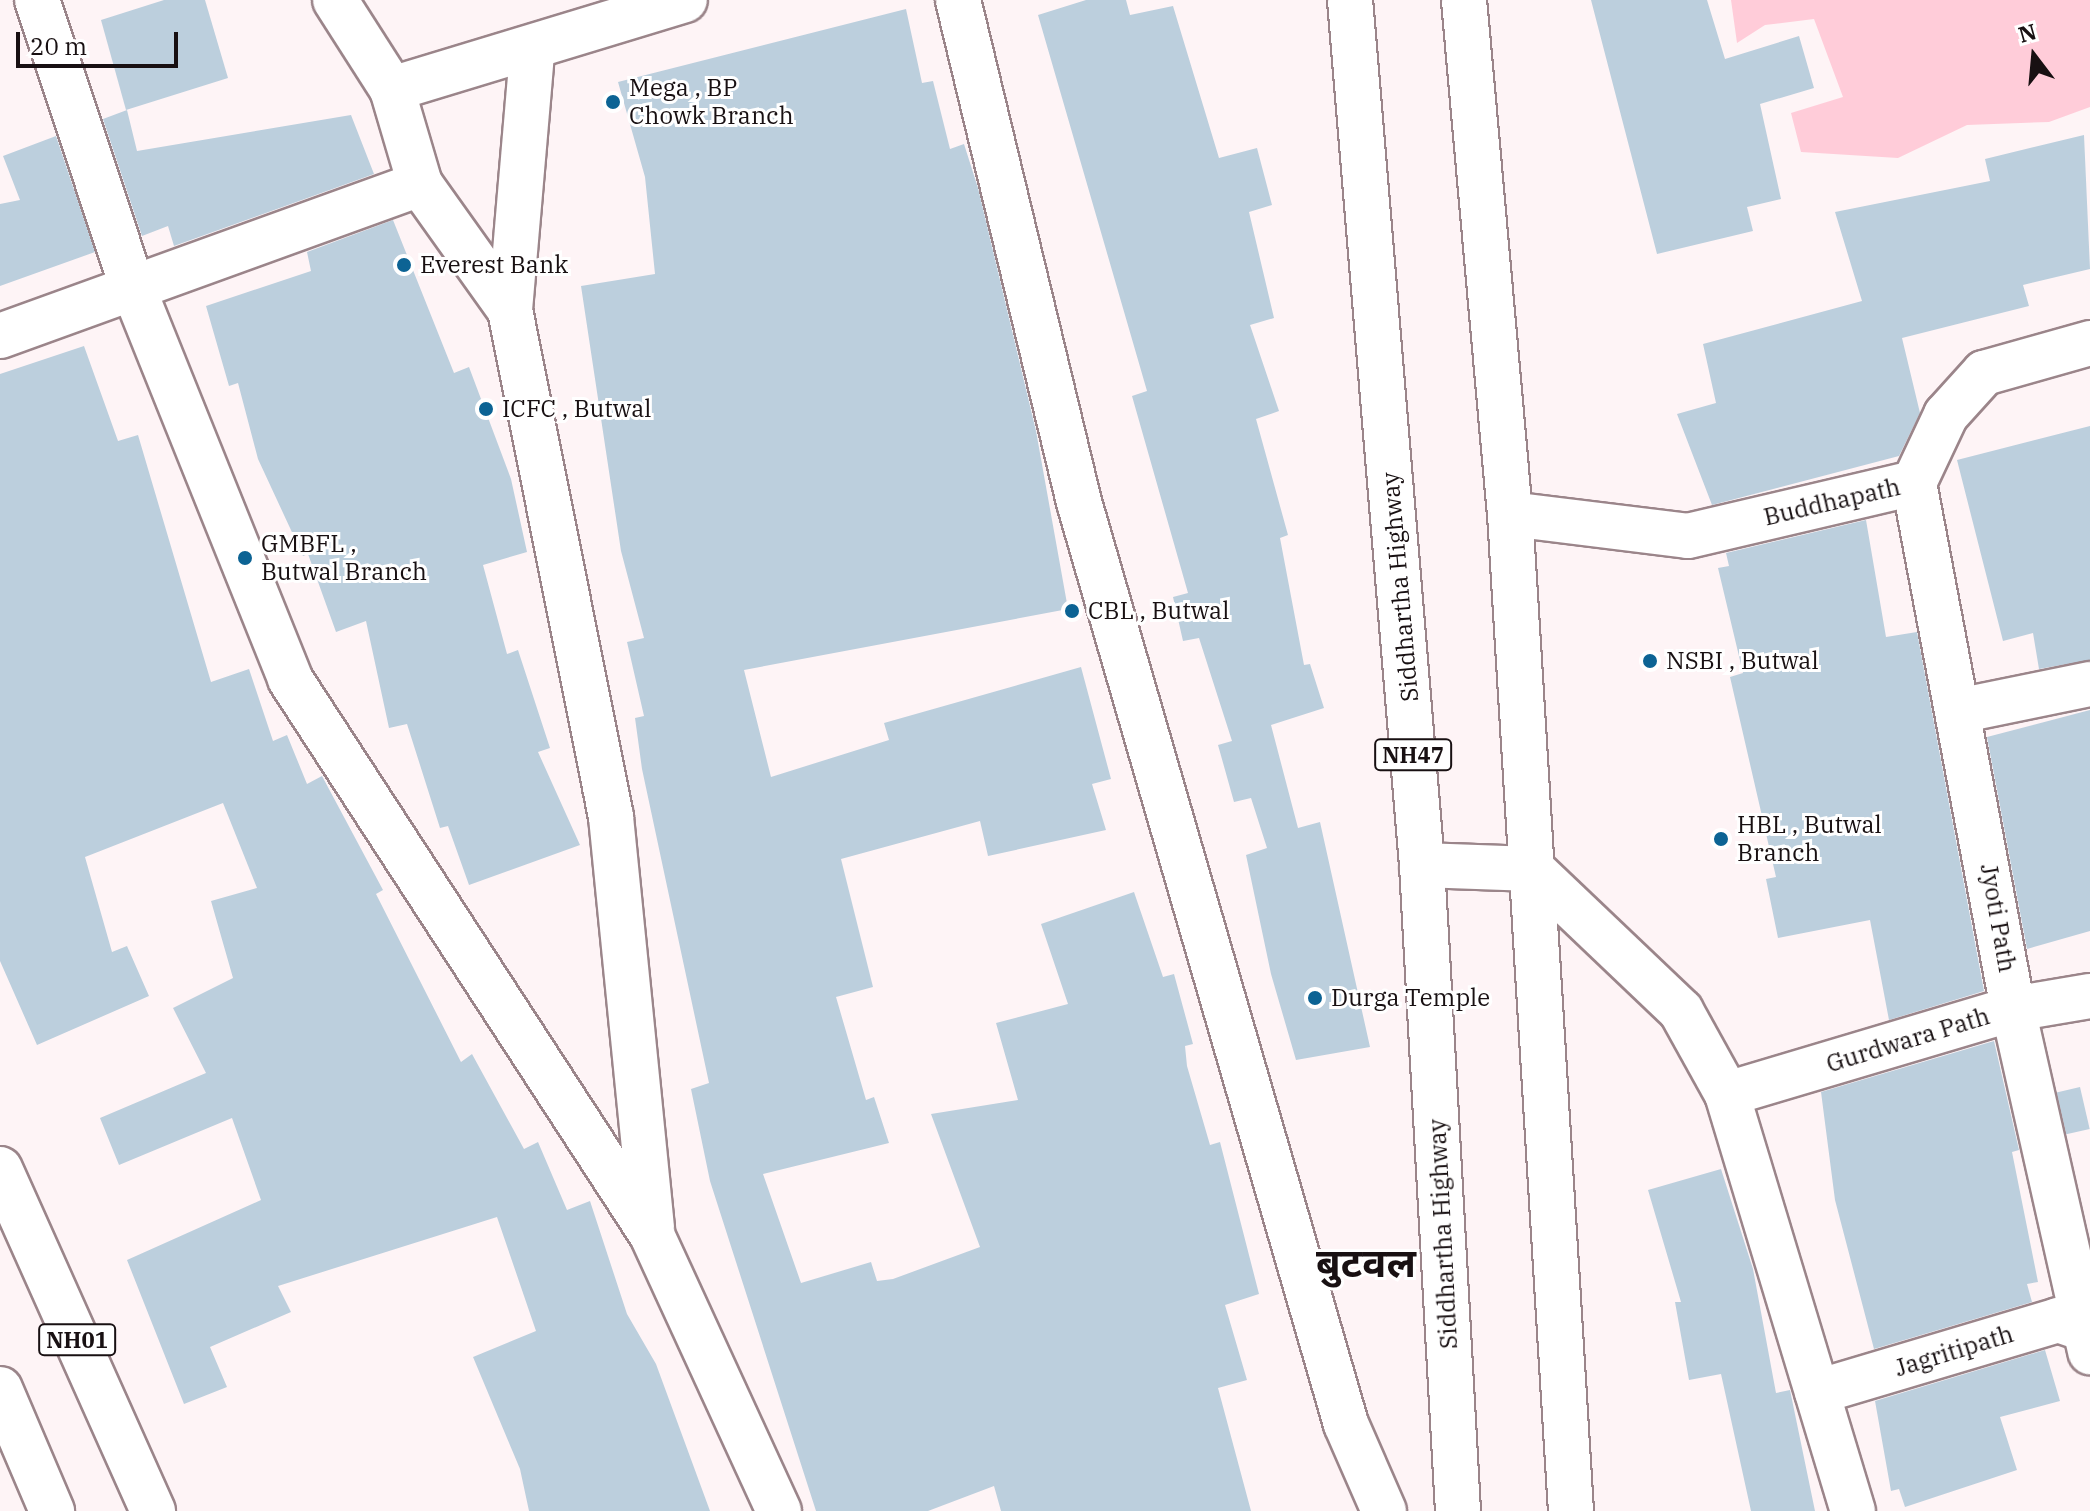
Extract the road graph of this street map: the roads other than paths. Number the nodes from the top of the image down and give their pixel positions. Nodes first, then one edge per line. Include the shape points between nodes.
1 (37, 0) edge
2 (335, 0) edge
3 (685, 0) edge
4 (958, 0) edge
5 (1350, 0) edge
6 (1464, 0) edge
7 (532, 51) junction
8 (392, 89) junction
9 (420, 184) junction
10 (132, 285) junction
11 (510, 310) junction
12 (0, 336) edge
13 (2090, 343) edge
14 (1914, 483) junction
15 (1510, 514) junction
16 (2090, 684) edge
17 (1963, 710) junction
18 (1422, 865) junction
19 (1532, 869) junction
20 (2090, 996) edge
21 (2013, 1009) junction
22 (1727, 1094) junction
23 (0, 1169) edge
24 (652, 1235) junction
25 (2088, 1339) edge
26 (0, 1389) edge
27 (1817, 1392) junction
28 (52, 1511) edge
29 (153, 1511) edge
30 (779, 1511) edge
31 (1384, 1511) edge
32 (1458, 1511) edge
33 (1571, 1511) edge
34 (1853, 1511) edge

1 - 10 main road
2 - 8 main road
3 - 7 main road
4 - 31 main road via 1079,502 1346,1424
5 - 18 main road, Siddhartha Highway / NH47
6 - 15 main road
7 - 8 main road
7 - 11 main road
8 - 9 main road
9 - 10 main road
9 - 11 main road
10 - 12 main road
10 - 24 main road via 290,679
11 - 24 main road via 611,817
13 - 14 main road, Buddhapath via 1984,373 1946,415
14 - 15 main road, Buddhapath via 1688,536
14 - 17 main road, Jyoti Path
15 - 19 main road
16 - 17 main road
17 - 21 main road, Jyoti Path
18 - 19 main road
18 - 32 main road, Siddhartha Highway / NH47
19 - 22 main road via 1681,1011
19 - 33 main road
20 - 21 main road, Gurdwara Path
21 - 22 main road, Gurdwara Path
21 - 25 main road, Jyoti Path
22 - 27 main road
23 - 29 main road, NH01
24 - 30 main road
25 - 27 main road, Jagritipath via 2058,1320
26 - 28 main road
27 - 34 main road

